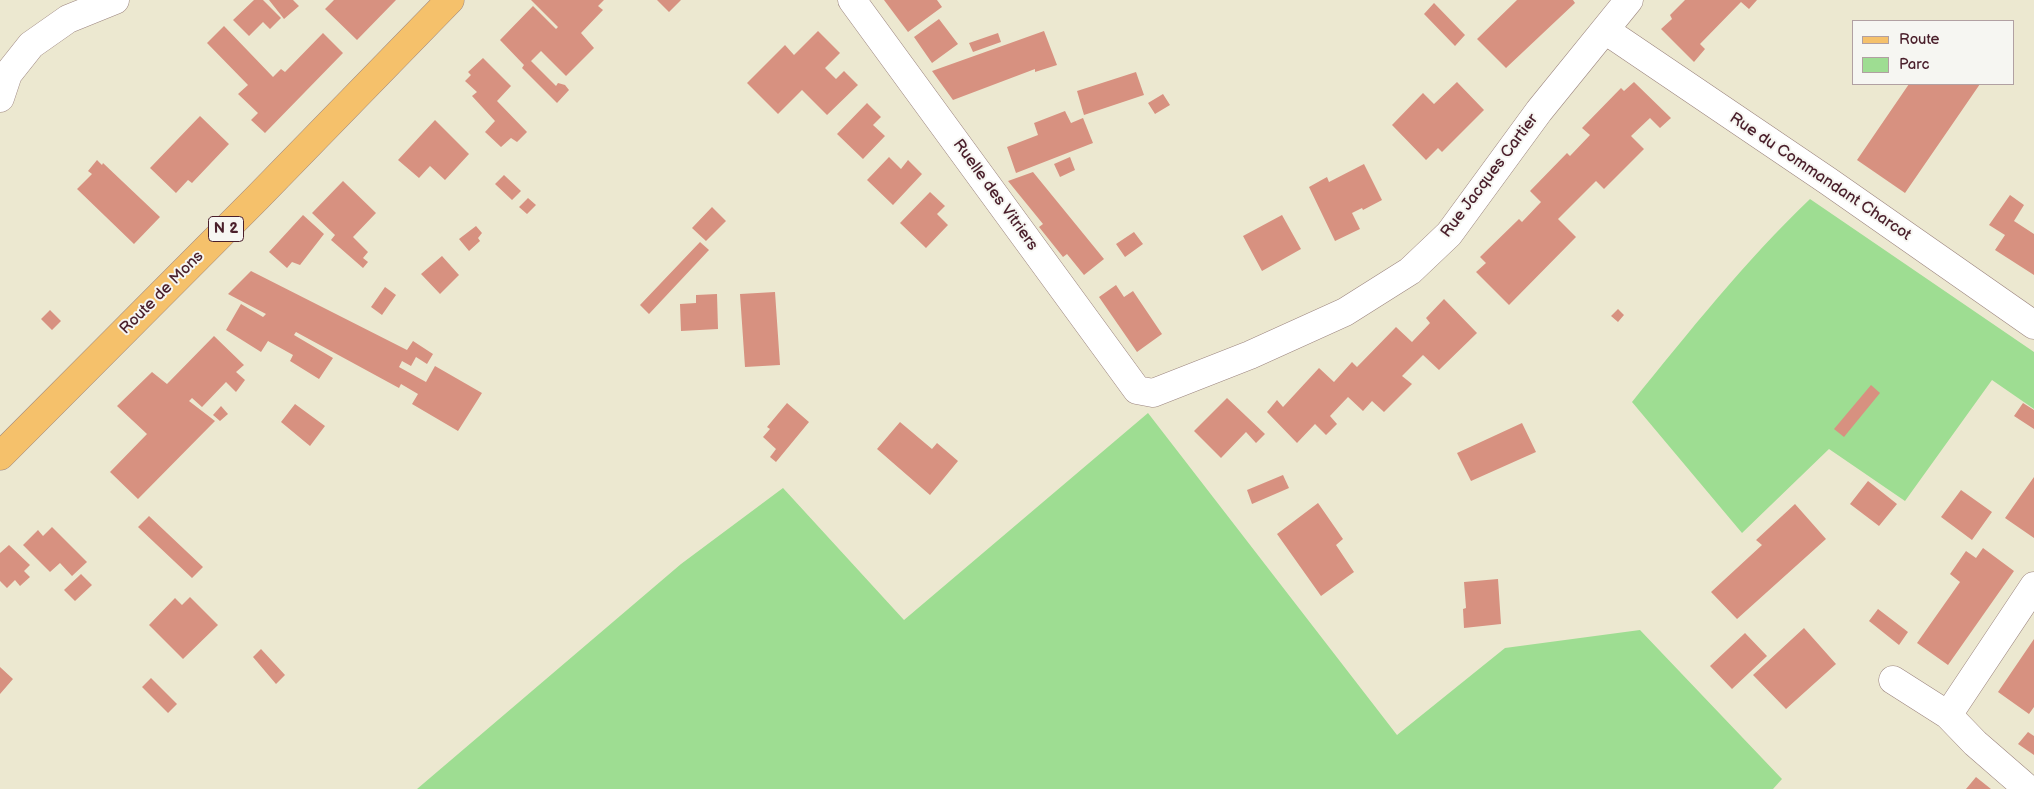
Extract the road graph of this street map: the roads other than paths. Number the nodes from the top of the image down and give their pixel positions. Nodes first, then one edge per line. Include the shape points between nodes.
1 (115, 0) edge
2 (450, 0) edge
3 (852, 0) edge
4 (1629, 0) edge
5 (1605, 30) junction
6 (0, 98) edge
7 (2034, 325) edge
8 (1138, 390) joint
9 (0, 456) edge
10 (2034, 586) edge
11 (1892, 680) dead end
12 (1948, 716) junction
13 (2028, 789) edge

1 - 6 street via 68,19 31,45 8,74
2 - 9 main road, Route de Mons / N 2
3 - 8 street, Ruelle des Vitriers
4 - 5 street, Rue Jacques Cartier
5 - 7 street, Rue du Commandant Charcot
5 - 8 street, Rue Jacques Cartier via 1539,111 1448,234 1410,271 1346,312 1250,355 1153,393
10 - 12 street
11 - 12 street
12 - 13 street

